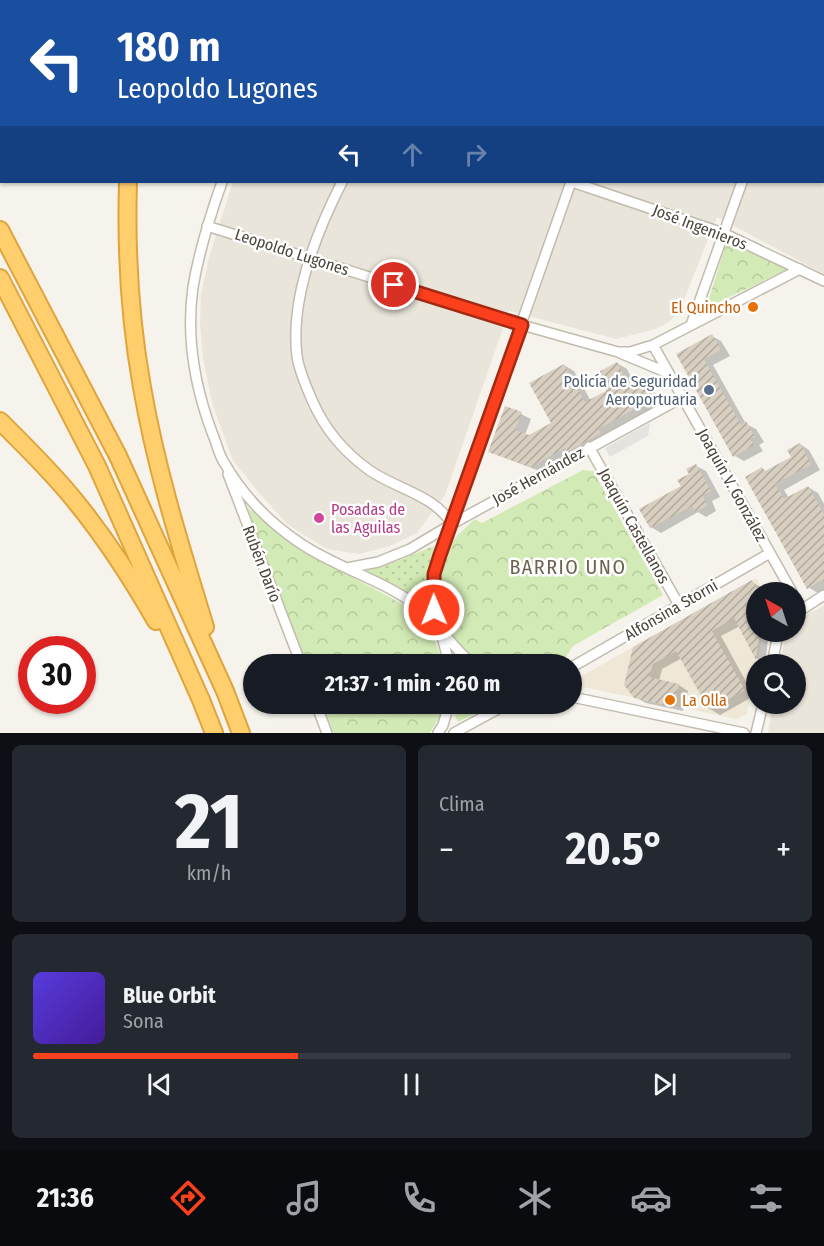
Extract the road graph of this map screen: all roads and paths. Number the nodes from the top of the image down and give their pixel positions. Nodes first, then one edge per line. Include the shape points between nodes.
1 (389, 0) edge
2 (402, 0) edge
3 (128, 183) edge
4 (222, 183) edge
5 (342, 183) edge
6 (572, 183) edge
7 (575, 183) edge
8 (742, 183) edge
9 (207, 226) junction
10 (0, 230) edge
11 (723, 233) junction
12 (309, 258) junction
13 (800, 269) junction
14 (0, 278) edge
15 (824, 281) edge
16 (522, 325) junction
17 (691, 325) junction
18 (653, 345) junction
19 (618, 352) junction
20 (668, 373) junction
21 (682, 397) junction
22 (0, 422) edge
23 (589, 447) junction
24 (224, 463) junction
25 (452, 524) junction
26 (770, 553) junction
27 (347, 567) junction
28 (786, 582) edge
29 (824, 595) edge
30 (806, 602) edge
31 (809, 604) junction
32 (679, 605) junction
33 (806, 606) edge
34 (441, 631) junction
35 (297, 654) edge
36 (447, 654) edge
37 (460, 654) edge
38 (582, 661) edge
39 (225, 691) junction
40 (582, 699) edge
41 (201, 700) junction
42 (320, 714) edge
43 (446, 714) edge
44 (489, 714) edge
45 (761, 714) edge
46 (442, 730) edge
47 (214, 733) edge
48 (241, 733) edge
49 (327, 733) edge
50 (454, 733) edge
51 (744, 733) edge
52 (756, 733) edge

1 - 2 street
3 - 39 highway via 129,261 141,387 168,503
4 - 9 street
5 - 12 street
6 - 16 street
7 - 11 street, José Ingenieros
8 - 11 street
9 - 12 street, Leopoldo Lugones
9 - 24 street via 193,289 193,361 202,406
10 - 39 highway via 118,456
11 - 13 street, José Ingenieros
11 - 17 street
12 - 16 street, Leopoldo Lugones
12 - 25 street via 301,293 297,357 318,414 348,453 370,471 433,503
13 - 15 street, José Ingenieros
13 - 17 street, Leopoldo Lugones
14 - 41 highway via 97,466
16 - 19 street, Leopoldo Lugones
16 - 25 street
17 - 18 street, Leopoldo Lugones
18 - 19 street, Leopoldo Lugones
18 - 20 street, Joaquín V. González
19 - 20 street, Leopoldo Lugones
20 - 21 street, Joaquín V. González
21 - 23 street, José Hernández
21 - 26 street, Joaquín V. González
22 - 41 highway via 61,484 107,542
23 - 25 street, José Hernández
23 - 32 street, Joaquín Castellanos
24 - 27 street via 249,497 280,528
24 - 35 street, Rubén Darío
25 - 27 street, José Hernández via 394,556
25 - 34 street via 434,574 434,610
26 - 28 street, Joaquín V. González
26 - 32 street, Alfonsina Storni
27 - 34 street via 411,602
29 - 31 street
30 - 31 street, Joaquín V. González
31 - 33 street
32 - 38 street, Alfonsina Storni
34 - 36 street
34 - 37 street
39 - 48 highway
40 - 51 street
41 - 47 highway
42 - 49 street
43 - 46 street
44 - 50 street
45 - 52 street

